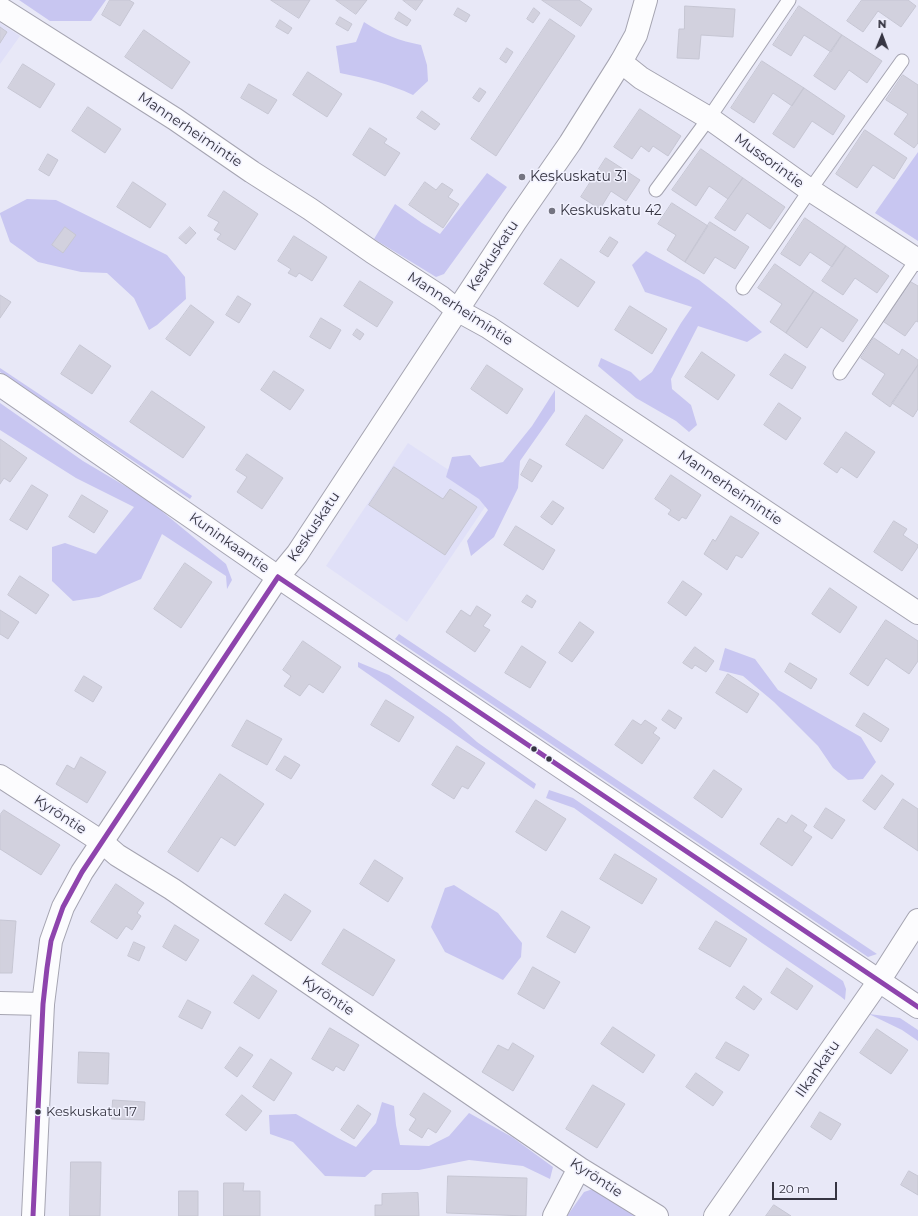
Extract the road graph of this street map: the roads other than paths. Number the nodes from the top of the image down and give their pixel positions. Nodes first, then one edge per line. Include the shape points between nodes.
1 (646, 0) edge
2 (789, 0) edge
3 (0, 8) edge
4 (902, 61) dead end
5 (621, 62) junction
6 (709, 118) junction
7 (656, 190) dead end
8 (810, 190) junction
9 (917, 259) edge
10 (743, 288) dead end
11 (458, 310) junction
12 (840, 373) dead end
13 (0, 384) edge
14 (278, 577) junction
15 (918, 614) edge
16 (0, 776) edge
17 (102, 842) junction
18 (918, 920) edge
19 (879, 981) junction
20 (0, 1003) edge
21 (43, 1004) junction
22 (918, 1007) edge
23 (579, 1168) junction
24 (33, 1216) edge
25 (554, 1216) edge
26 (656, 1216) edge
27 (715, 1216) edge

1 - 5 street, Keskuskatu via 636,35
2 - 6 lane
3 - 11 street, Mannerheimintie via 175,119
4 - 8 lane
5 - 6 street, Mussorintie via 641,78
5 - 11 street, Keskuskatu
6 - 7 lane
6 - 8 street, Mussorintie
8 - 9 street, Mussorintie
8 - 10 lane
9 - 12 lane
11 - 14 street, Keskuskatu via 297,554
11 - 15 street, Mannerheimintie via 488,327
13 - 14 street, Kuninkaantie
14 - 17 street, Keskuskatu
14 - 19 street, Kuninkaantie
16 - 17 street, Kyröntie
17 - 21 street, Keskuskatu via 63,907 51,941
17 - 23 street, Kyröntie via 117,855 172,889
18 - 19 street, Ilkankatu
19 - 22 street, Kuninkaantie
19 - 27 street, Ilkankatu
20 - 21 street
21 - 24 street, Keskuskatu
23 - 25 street
23 - 26 street, Kyröntie

